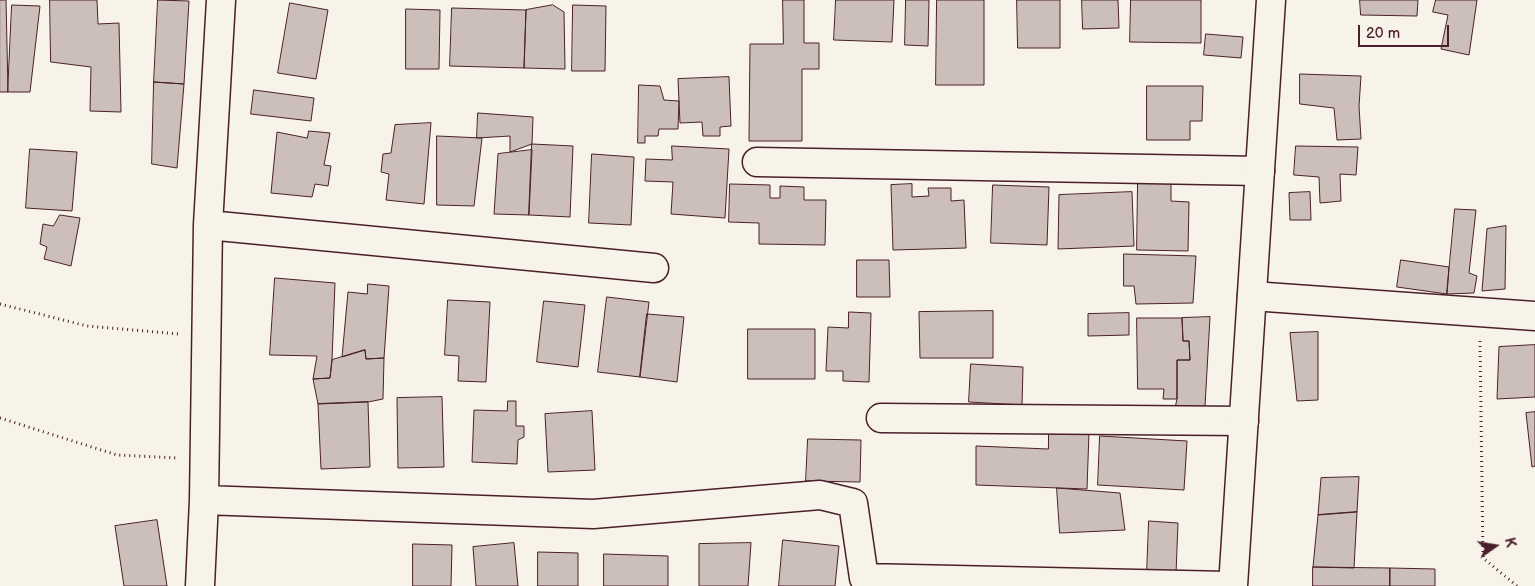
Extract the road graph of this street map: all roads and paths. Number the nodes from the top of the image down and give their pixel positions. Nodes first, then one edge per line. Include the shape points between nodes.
1 (221, 0) edge
2 (1271, 0) edge
3 (757, 162) dead end
4 (1260, 171) junction
5 (208, 225) junction
6 (654, 268) dead end
7 (1252, 296) junction
8 (0, 304) edge
9 (1480, 312) junction
10 (1535, 316) edge
11 (207, 336) junction
12 (0, 418) edge
13 (881, 418) dead end
14 (1244, 421) junction
15 (205, 459) junction
16 (204, 500) junction
17 (200, 586) edge
18 (1228, 586) edge
19 (1233, 586) edge
20 (1517, 586) edge

1 - 5 street
2 - 4 street
3 - 4 street
4 - 7 street
5 - 6 street
5 - 11 street
7 - 9 street
7 - 14 street
8 - 11 path via 87,326
9 - 10 street
9 - 20 path via 1483,558
11 - 15 street
12 - 15 path via 118,455
13 - 14 street
14 - 19 street
15 - 16 street
16 - 17 street
16 - 18 street via 593,514 820,495 853,504 864,578

